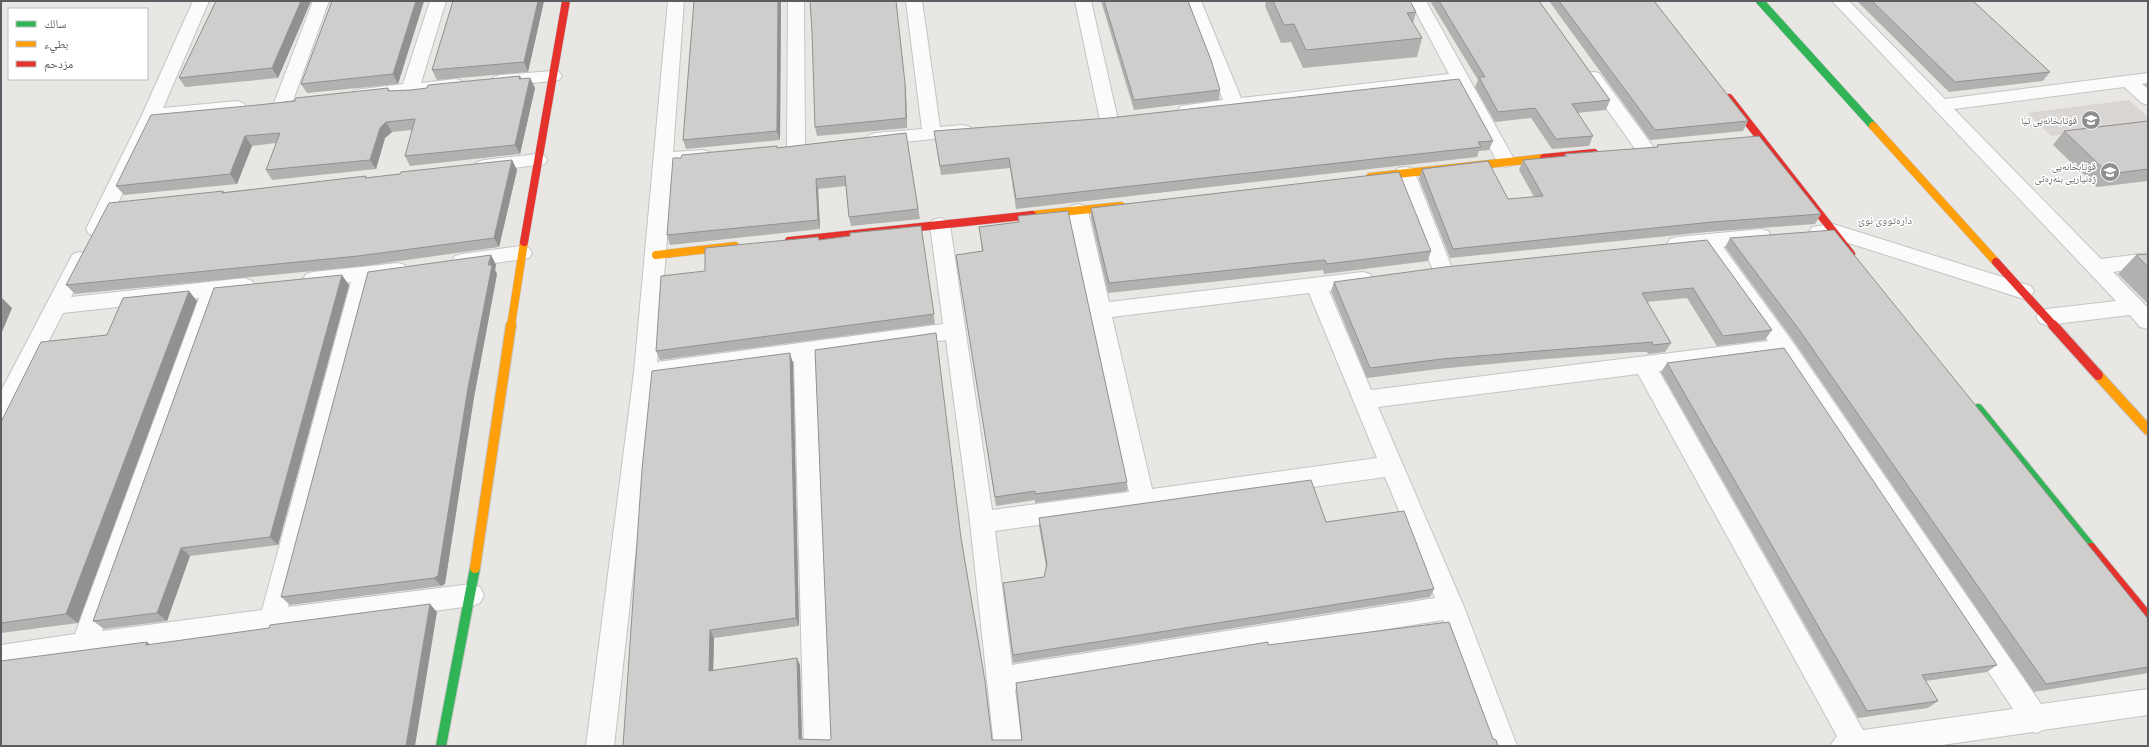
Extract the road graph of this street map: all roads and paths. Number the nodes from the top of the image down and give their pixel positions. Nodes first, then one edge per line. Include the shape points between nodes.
1 (201, 1) edge
2 (321, 1) edge
3 (438, 1) edge
4 (566, 1) edge
5 (676, 1) edge
6 (796, 1) edge
7 (914, 1) edge
8 (1083, 1) edge
9 (1193, 1) edge
10 (1418, 1) edge
11 (1760, 1) edge
12 (1840, 1) edge
13 (1585, 66) edge
14 (2046, 73) edge
15 (553, 76) junction
16 (1462, 78) junction
17 (2148, 78) edge
18 (2128, 81) junction
19 (411, 88) junction
20 (1721, 88) edge
21 (2063, 88) junction
22 (343, 96) edge
23 (2148, 99) edge
24 (1234, 104) junction
25 (1941, 105) junction
26 (1172, 112) edge
27 (151, 115) junction
28 (1109, 119) edge
29 (978, 130) edge
30 (932, 133) junction
31 (1761, 137) junction
32 (1745, 139) edge
33 (857, 141) edge
34 (796, 147) edge
35 (1645, 149) edge
36 (1606, 152) edge
37 (718, 154) edge
38 (664, 159) junction
39 (538, 160) junction
40 (1506, 161) junction
41 (466, 167) edge
42 (1405, 174) junction
43 (1358, 179) edge
44 (1132, 204) edge
45 (1078, 211) junction
46 (940, 224) junction
47 (1832, 231) junction
48 (1801, 233) edge
49 (1778, 235) edge
50 (1707, 240) junction
51 (782, 241) edge
52 (1661, 245) edge
53 (743, 246) edge
54 (522, 253) junction
55 (656, 255) junction
56 (2148, 260) edge
57 (1858, 262) edge
58 (443, 264) edge
59 (419, 267) edge
60 (2096, 267) junction
61 (1442, 268) edge
62 (364, 274) junction
63 (1379, 276) edge
64 (296, 281) edge
65 (266, 284) edge
66 (1316, 285) junction
67 (212, 289) junction
68 (2024, 291) junction
69 (55, 306) junction
70 (1100, 311) junction
71 (2141, 314) edge
72 (2047, 316) junction
73 (955, 331) junction
74 (1784, 347) junction
75 (805, 350) junction
76 (1644, 365) junction
77 (645, 372) junction
78 (1363, 400) junction
79 (1973, 402) edge
80 (1, 413) edge
81 (2148, 430) edge
82 (1393, 466) junction
83 (1143, 501) junction
84 (982, 522) junction
85 (471, 595) junction
86 (1451, 607) junction
87 (2148, 617) edge
88 (272, 620) junction
89 (84, 645) junction
90 (1, 657) edge
91 (999, 679) junction
92 (2148, 702) edge
93 (2036, 720) junction
94 (1850, 745) edge
95 (442, 746) edge
96 (600, 746) edge
97 (818, 746) edge
98 (1008, 746) edge
99 (1503, 746) edge

1 - 27 street
2 - 27 street via 275,104
3 - 19 street
4 - 15 street
5 - 38 street
6 - 34 street
7 - 30 street
8 - 28 street
9 - 24 street
10 - 16 street
11 - 68 street
12 - 25 street
13 - 35 street
14 - 21 street
15 - 19 street
15 - 39 street
16 - 24 street
16 - 40 street
17 - 18 street
18 - 21 street
18 - 23 street
19 - 22 street
20 - 31 street
21 - 25 street
24 - 26 street
25 - 60 street
27 - 69 street via 117,204
29 - 30 street
30 - 33 street
31 - 32 street
31 - 47 street
36 - 40 street
37 - 38 street
38 - 55 street
39 - 41 street
39 - 54 street
40 - 42 street
42 - 43 street
42 - 61 street
44 - 45 street
45 - 46 street
45 - 70 street
46 - 51 street
46 - 73 street
47 - 48 street
47 - 57 street
47 - 68 street
49 - 50 street
50 - 52 street
50 - 74 street
53 - 55 street
54 - 58 street
54 - 85 street
55 - 77 street
56 - 60 street
59 - 62 street
60 - 71 street
62 - 64 street
62 - 88 street
63 - 66 street
65 - 67 street
66 - 70 street
66 - 78 street
67 - 69 street
67 - 89 street
68 - 72 street
69 - 80 street
70 - 83 street
71 - 72 street
72 - 81 street
73 - 75 street
73 - 84 street
74 - 76 street
74 - 93 street
75 - 77 street
75 - 97 street
76 - 78 street
76 - 94 street
77 - 96 street
78 - 82 street
79 - 87 street
82 - 83 street
82 - 86 street
83 - 84 street
84 - 91 street
85 - 88 street
85 - 95 street
86 - 91 street
86 - 99 street
88 - 89 street
89 - 90 street
91 - 98 street
92 - 93 street
93 - 94 street

